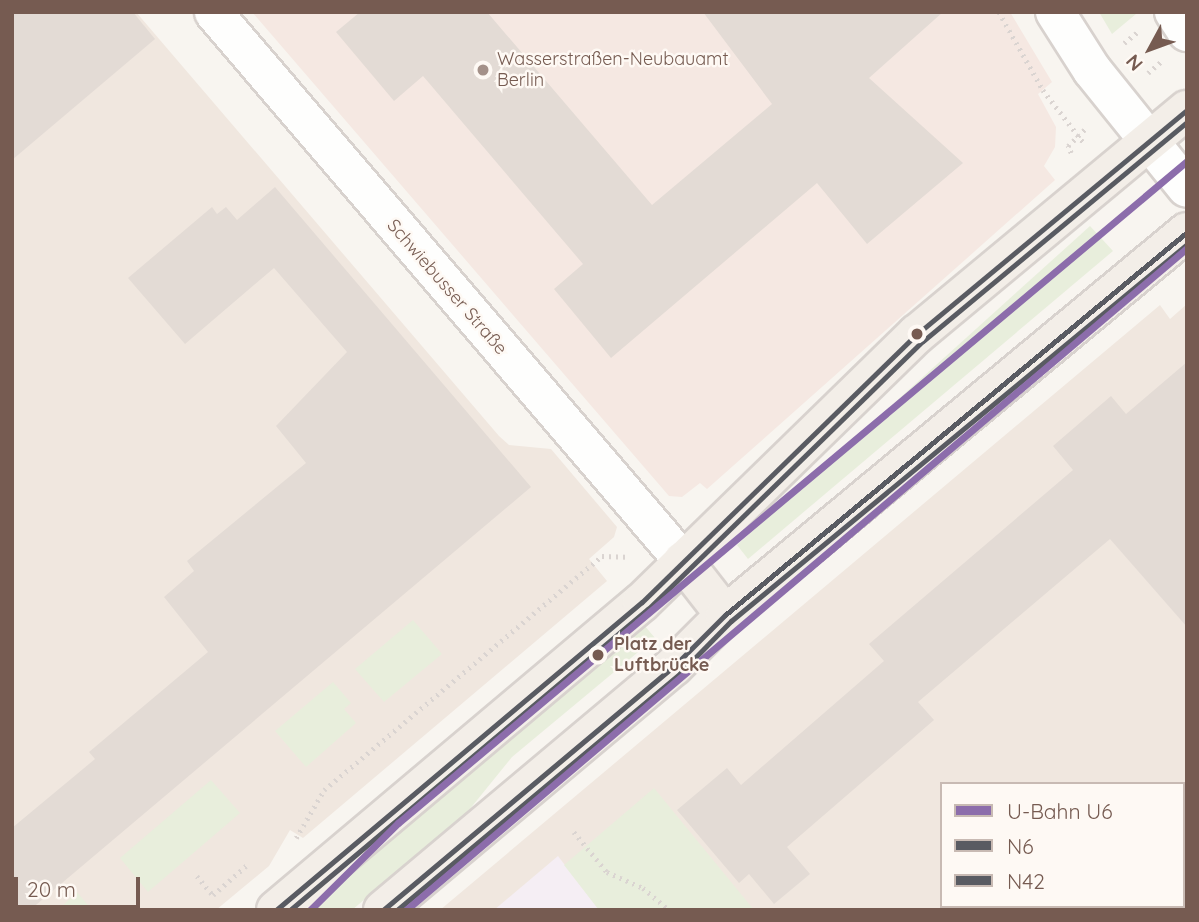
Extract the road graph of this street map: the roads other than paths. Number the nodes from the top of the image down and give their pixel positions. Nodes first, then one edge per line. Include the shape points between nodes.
1 (213, 12) edge
2 (1055, 12) edge
3 (1159, 19) edge
4 (1187, 32) edge
5 (1187, 110) edge
6 (1147, 142) junction
7 (1187, 188) edge
8 (1187, 232) edge
9 (682, 561) junction
10 (726, 615) junction
11 (281, 906) edge
12 (383, 910) edge

1 - 9 street, Schwiebusser Straße
2 - 6 main road via 1091,70
3 - 4 main road
5 - 6 main road
6 - 7 main road
6 - 9 main road via 917,334
8 - 10 main road
9 - 10 main road
9 - 11 main road via 642,602
10 - 12 main road via 674,666

